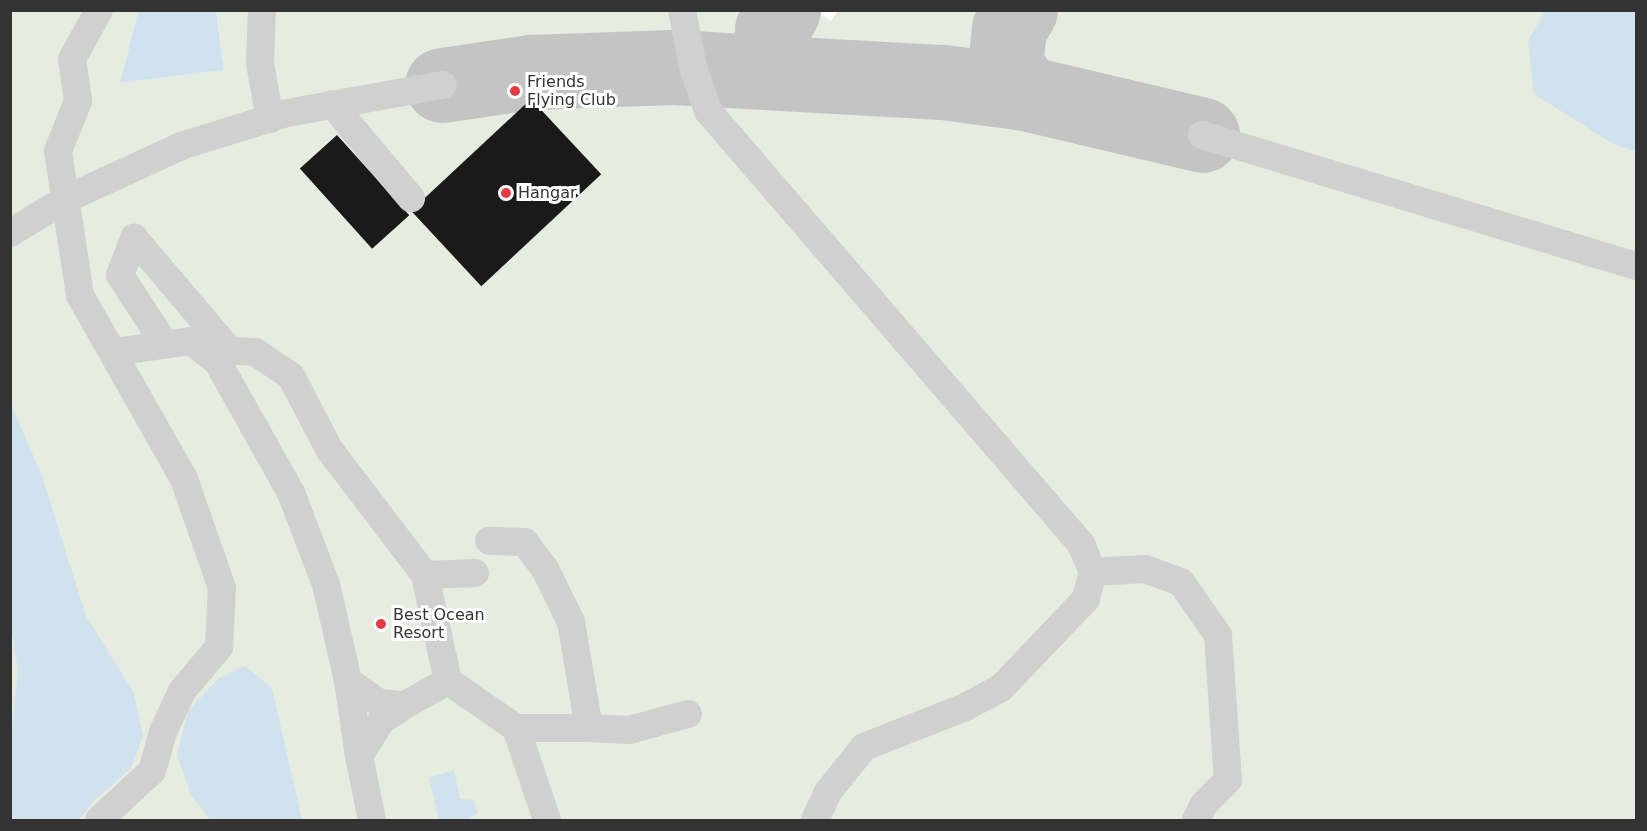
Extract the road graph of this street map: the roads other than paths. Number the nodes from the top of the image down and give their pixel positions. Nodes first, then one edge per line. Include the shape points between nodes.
1 (99, 10) edge
2 (262, 10) edge
3 (682, 10) edge
4 (442, 85) dead end
5 (332, 104) junction
6 (270, 119) junction
7 (1202, 135) dead end
8 (411, 198) dead end
9 (66, 200) junction
10 (10, 233) edge
11 (1636, 266) edge
12 (164, 343) junction
13 (114, 352) junction
14 (224, 356) junction
15 (489, 541) dead end
16 (1093, 572) junction
17 (475, 573) dead end
18 (425, 575) junction
19 (348, 681) junction
20 (448, 681) junction
21 (405, 705) junction
22 (687, 714) dead end
23 (516, 728) junction
24 (589, 729) junction
25 (359, 756) junction
26 (99, 820) edge
27 (372, 820) edge
28 (547, 820) edge
29 (815, 820) edge
30 (1196, 820) edge

1 - 9 street via 72,59 78,101 58,151
2 - 6 street via 260,63
3 - 16 street via 693,68 708,111 1081,544
4 - 5 street
5 - 6 street
5 - 8 street
6 - 9 street via 181,146
7 - 11 street
9 - 10 street
9 - 13 street via 80,295
12 - 13 street
12 - 14 street via 192,341
12 - 14 street via 120,275 134,238
13 - 26 street via 184,479 222,588 219,647 182,692 163,732 152,771
14 - 18 street via 255,352 291,376 328,449
14 - 19 street via 291,493 326,584
15 - 24 street via 525,542 545,569 571,622
16 - 29 street via 1086,599 1001,688 963,708 864,747 828,792
16 - 30 street via 1145,569 1181,582 1218,635 1228,780 1204,804
17 - 18 street
18 - 20 street
19 - 21 street via 380,703
19 - 25 street
20 - 21 street
20 - 23 street
21 - 25 street via 381,721
22 - 24 street via 629,730
23 - 24 street
23 - 28 street
25 - 27 street

